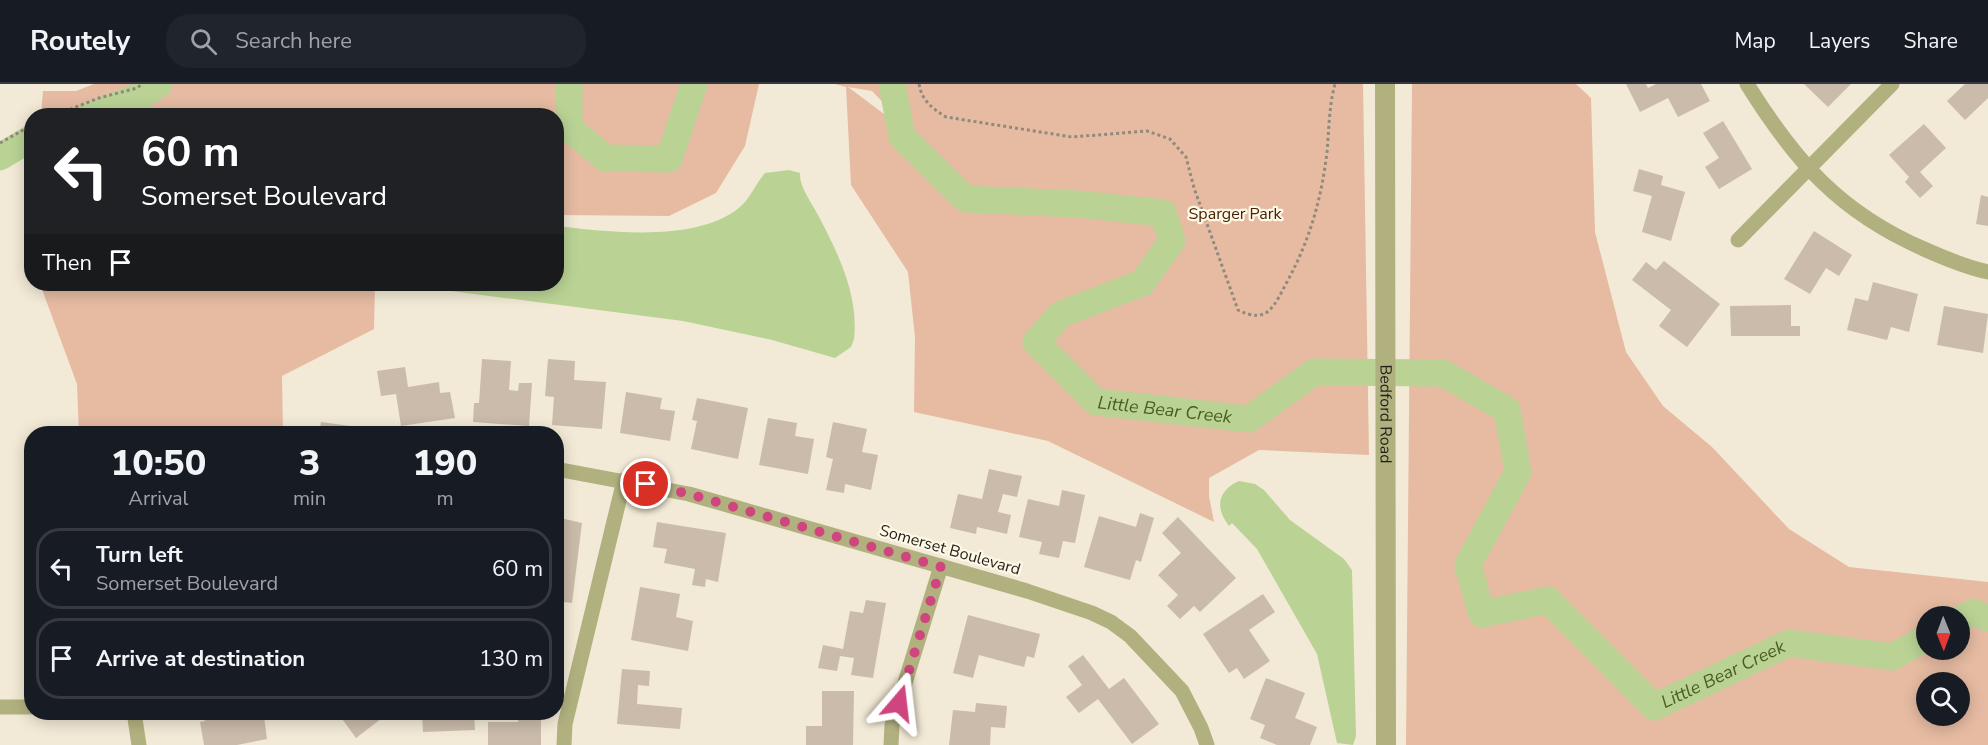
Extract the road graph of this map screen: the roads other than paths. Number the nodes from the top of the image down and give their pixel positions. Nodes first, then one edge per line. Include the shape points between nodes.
1 (1385, 84) edge
2 (1747, 84) edge
3 (1892, 84) edge
4 (1808, 169) junction
5 (1738, 240) dead end
6 (1988, 272) edge
7 (564, 470) edge
8 (624, 480) junction
9 (941, 567) junction
10 (0, 707) edge
11 (24, 707) edge
12 (135, 720) edge
13 (139, 745) edge
14 (564, 745) edge
15 (891, 745) edge
16 (1207, 745) edge
17 (1386, 745) edge

1 - 17 street, Bedford Road
2 - 4 street
3 - 4 street
4 - 5 street
4 - 6 street via 1870,223 1944,258
7 - 8 street, Somerset Boulevard
8 - 9 street, Somerset Boulevard via 689,494
8 - 14 street
9 - 15 street via 892,725
9 - 16 street, Somerset Boulevard via 1027,591 1111,622 1130,636 1182,691
10 - 11 street
12 - 13 street

